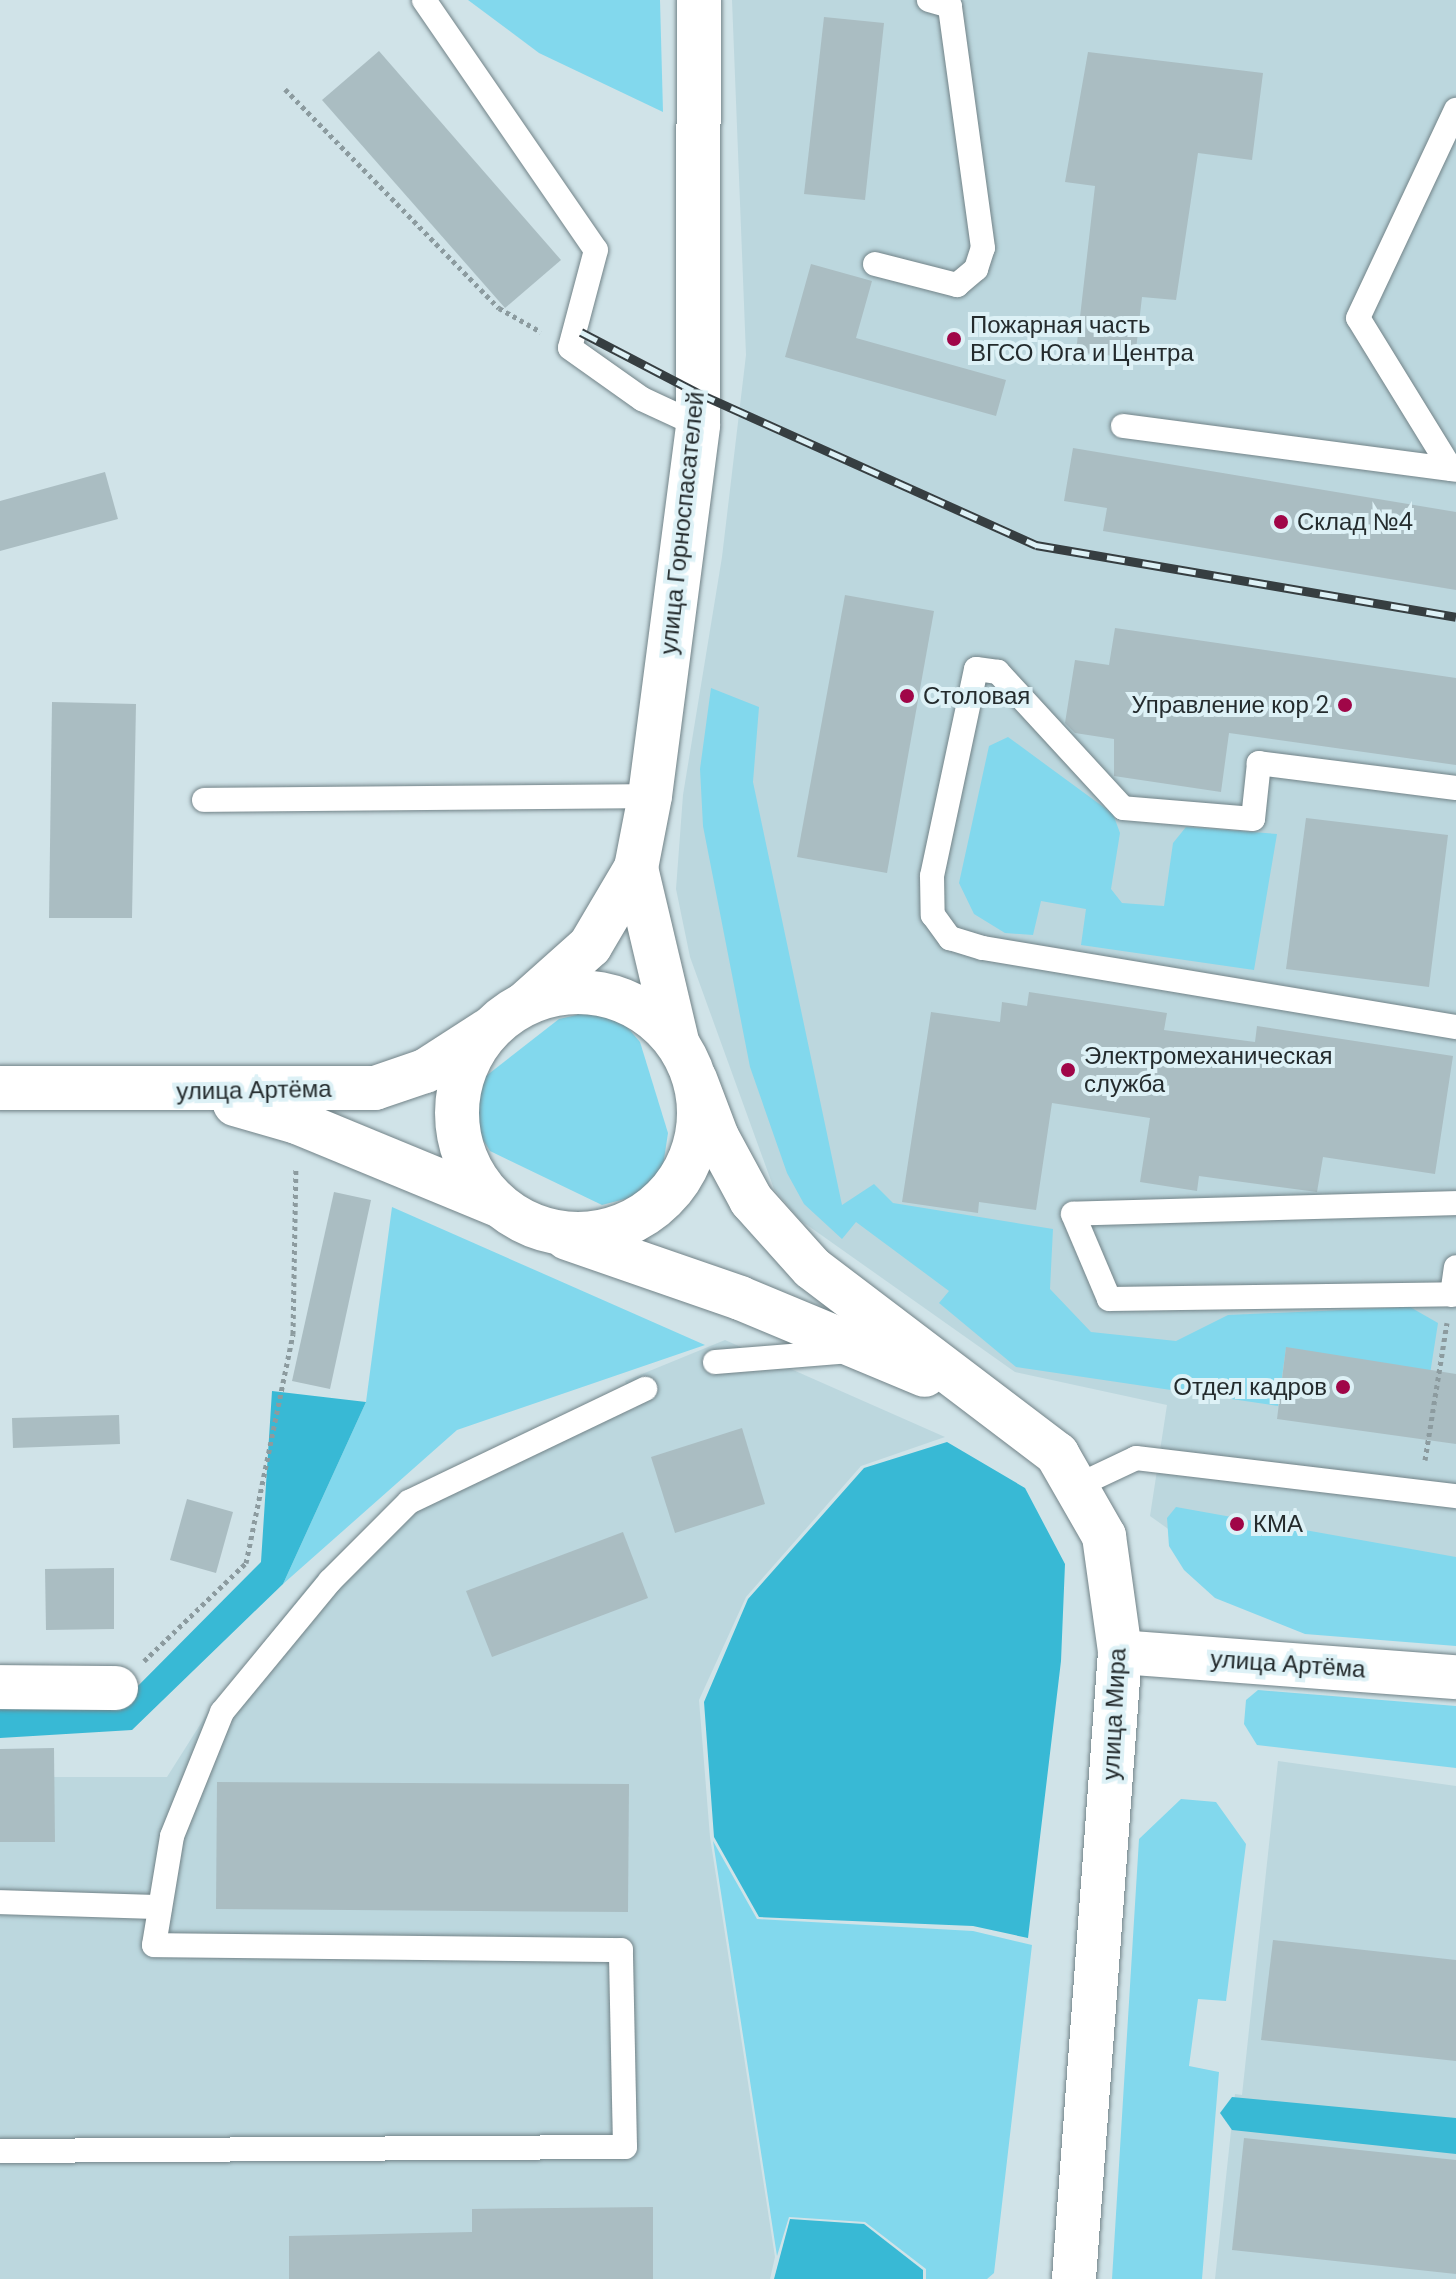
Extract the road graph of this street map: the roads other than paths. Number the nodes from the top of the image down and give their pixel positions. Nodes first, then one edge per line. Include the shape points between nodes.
1 (424, 0) edge
2 (699, 0) edge
3 (945, 2) edge
4 (1456, 110) edge
5 (875, 264) dead end
6 (698, 425) junction
7 (1123, 426) dead end
8 (1453, 469) edge
9 (1456, 788) edge
10 (650, 796) junction
11 (204, 800) dead end
12 (636, 868) junction
13 (509, 1015) junction
14 (1456, 1027) edge
15 (686, 1060) junction
16 (0, 1088) edge
17 (195, 1092) junction
18 (1456, 1203) edge
19 (512, 1214) junction
20 (1456, 1267) edge
21 (1454, 1294) edge
22 (865, 1350) junction
23 (715, 1362) dead end
24 (645, 1389) dead end
25 (975, 1396) junction
26 (1079, 1485) junction
27 (1456, 1496) edge
28 (1120, 1652) junction
29 (1456, 1677) edge
30 (0, 1687) edge
31 (116, 1688) road end
32 (0, 1902) edge
33 (160, 1907) junction
34 (0, 2151) edge
35 (1074, 2279) edge

1 - 6 lane via 596,250 570,348 642,399
2 - 6 street, улица Горноспасателей
3 - 5 lane via 983,248 976,269 957,285
4 - 8 lane via 1358,318
6 - 10 street, улица Горноспасателей
7 - 8 lane
9 - 14 lane via 1259,763 1253,819 1123,808 998,672 976,669 932,876 933,915 950,938 983,948
10 - 11 lane
10 - 12 street, улица Горноспасателей
12 - 13 street, улица Горноспасателей via 590,946
12 - 15 street
13 - 15 street, улица Артёма via 567,992 608,995 647,1012
13 - 17 street, улица Артёма via 425,1071 375,1088
13 - 19 street via 469,1059 457,1097 458,1123 472,1173
15 - 19 street via 700,1118 692,1156 672,1190 643,1216 606,1232 567,1235
15 - 25 street, улица Мира via 751,1200 812,1268
16 - 17 street, улица Артёма
17 - 19 street via 297,1122
18 - 21 lane via 1073,1214 1109,1299
19 - 22 street
20 - 21 lane
22 - 23 lane
22 - 25 street
24 - 33 lane via 409,1502 330,1581 222,1712 172,1836
25 - 26 street, улица Мира via 1024,1426
26 - 27 lane via 1136,1458
26 - 28 street, улица Мира via 1104,1536
28 - 29 street, улица Артёма
28 - 35 street, улица Мира
30 - 31 street
32 - 33 lane
33 - 34 lane via 154,1945 621,1950 625,2147

